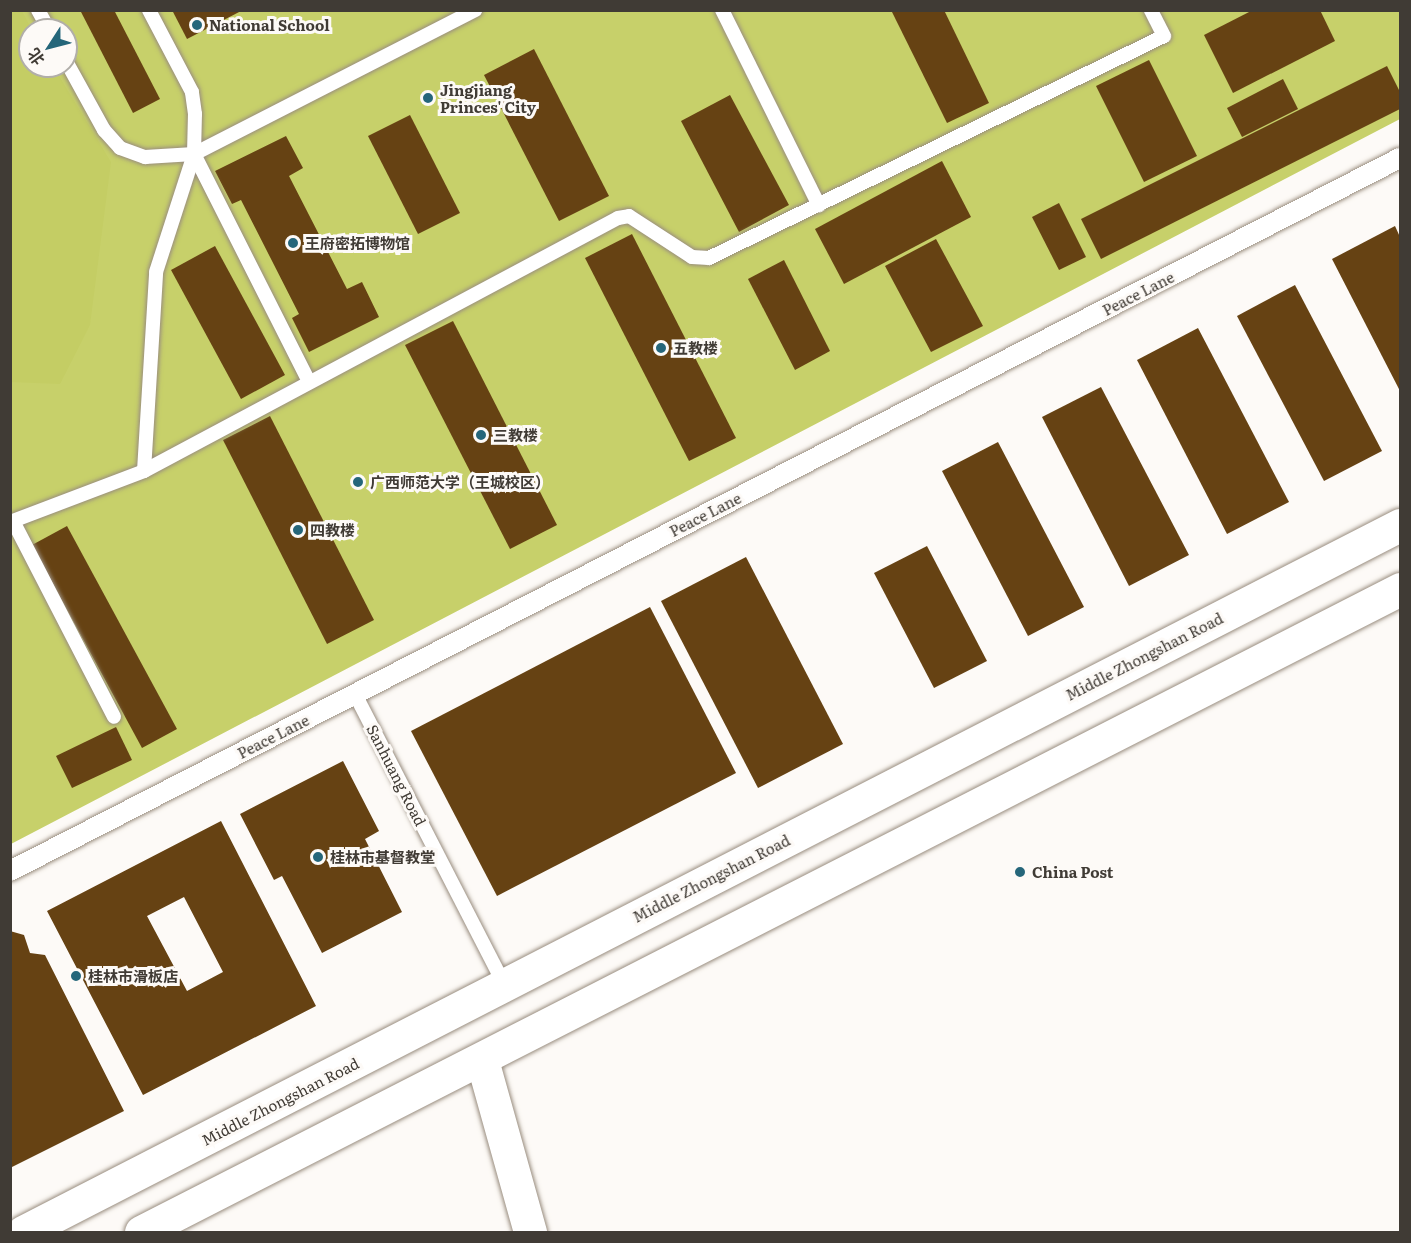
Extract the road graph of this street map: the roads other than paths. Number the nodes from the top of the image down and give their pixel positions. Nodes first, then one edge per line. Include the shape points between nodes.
1 (149, 10) edge
2 (475, 10) edge
3 (722, 10) edge
4 (1151, 10) edge
5 (75, 78) edge
6 (194, 154) junction
7 (1401, 158) edge
8 (819, 205) junction
9 (309, 382) junction
10 (144, 471) junction
11 (12, 523) edge
12 (1401, 525) edge
13 (1401, 589) edge
14 (355, 694) junction
15 (114, 717) dead end
16 (10, 871) edge
17 (504, 984) junction
18 (482, 1060) junction
19 (23, 1233) edge
20 (141, 1233) edge
21 (530, 1233) edge

1 - 6 lane via 192,92
2 - 6 lane
3 - 8 lane
4 - 8 lane via 1164,36
5 - 6 lane via 104,130 120,148 145,157
6 - 9 lane
6 - 10 lane via 156,272
7 - 14 street, Peace Lane
8 - 9 lane via 703,260 623,216
9 - 10 lane
10 - 11 lane
11 - 15 lane
12 - 17 main road, Middle Zhongshan Road
13 - 18 main road
14 - 16 street, Peace Lane
14 - 17 lane, Sanhuang Road
17 - 19 main road, Middle Zhongshan Road
18 - 20 main road
18 - 21 main road

